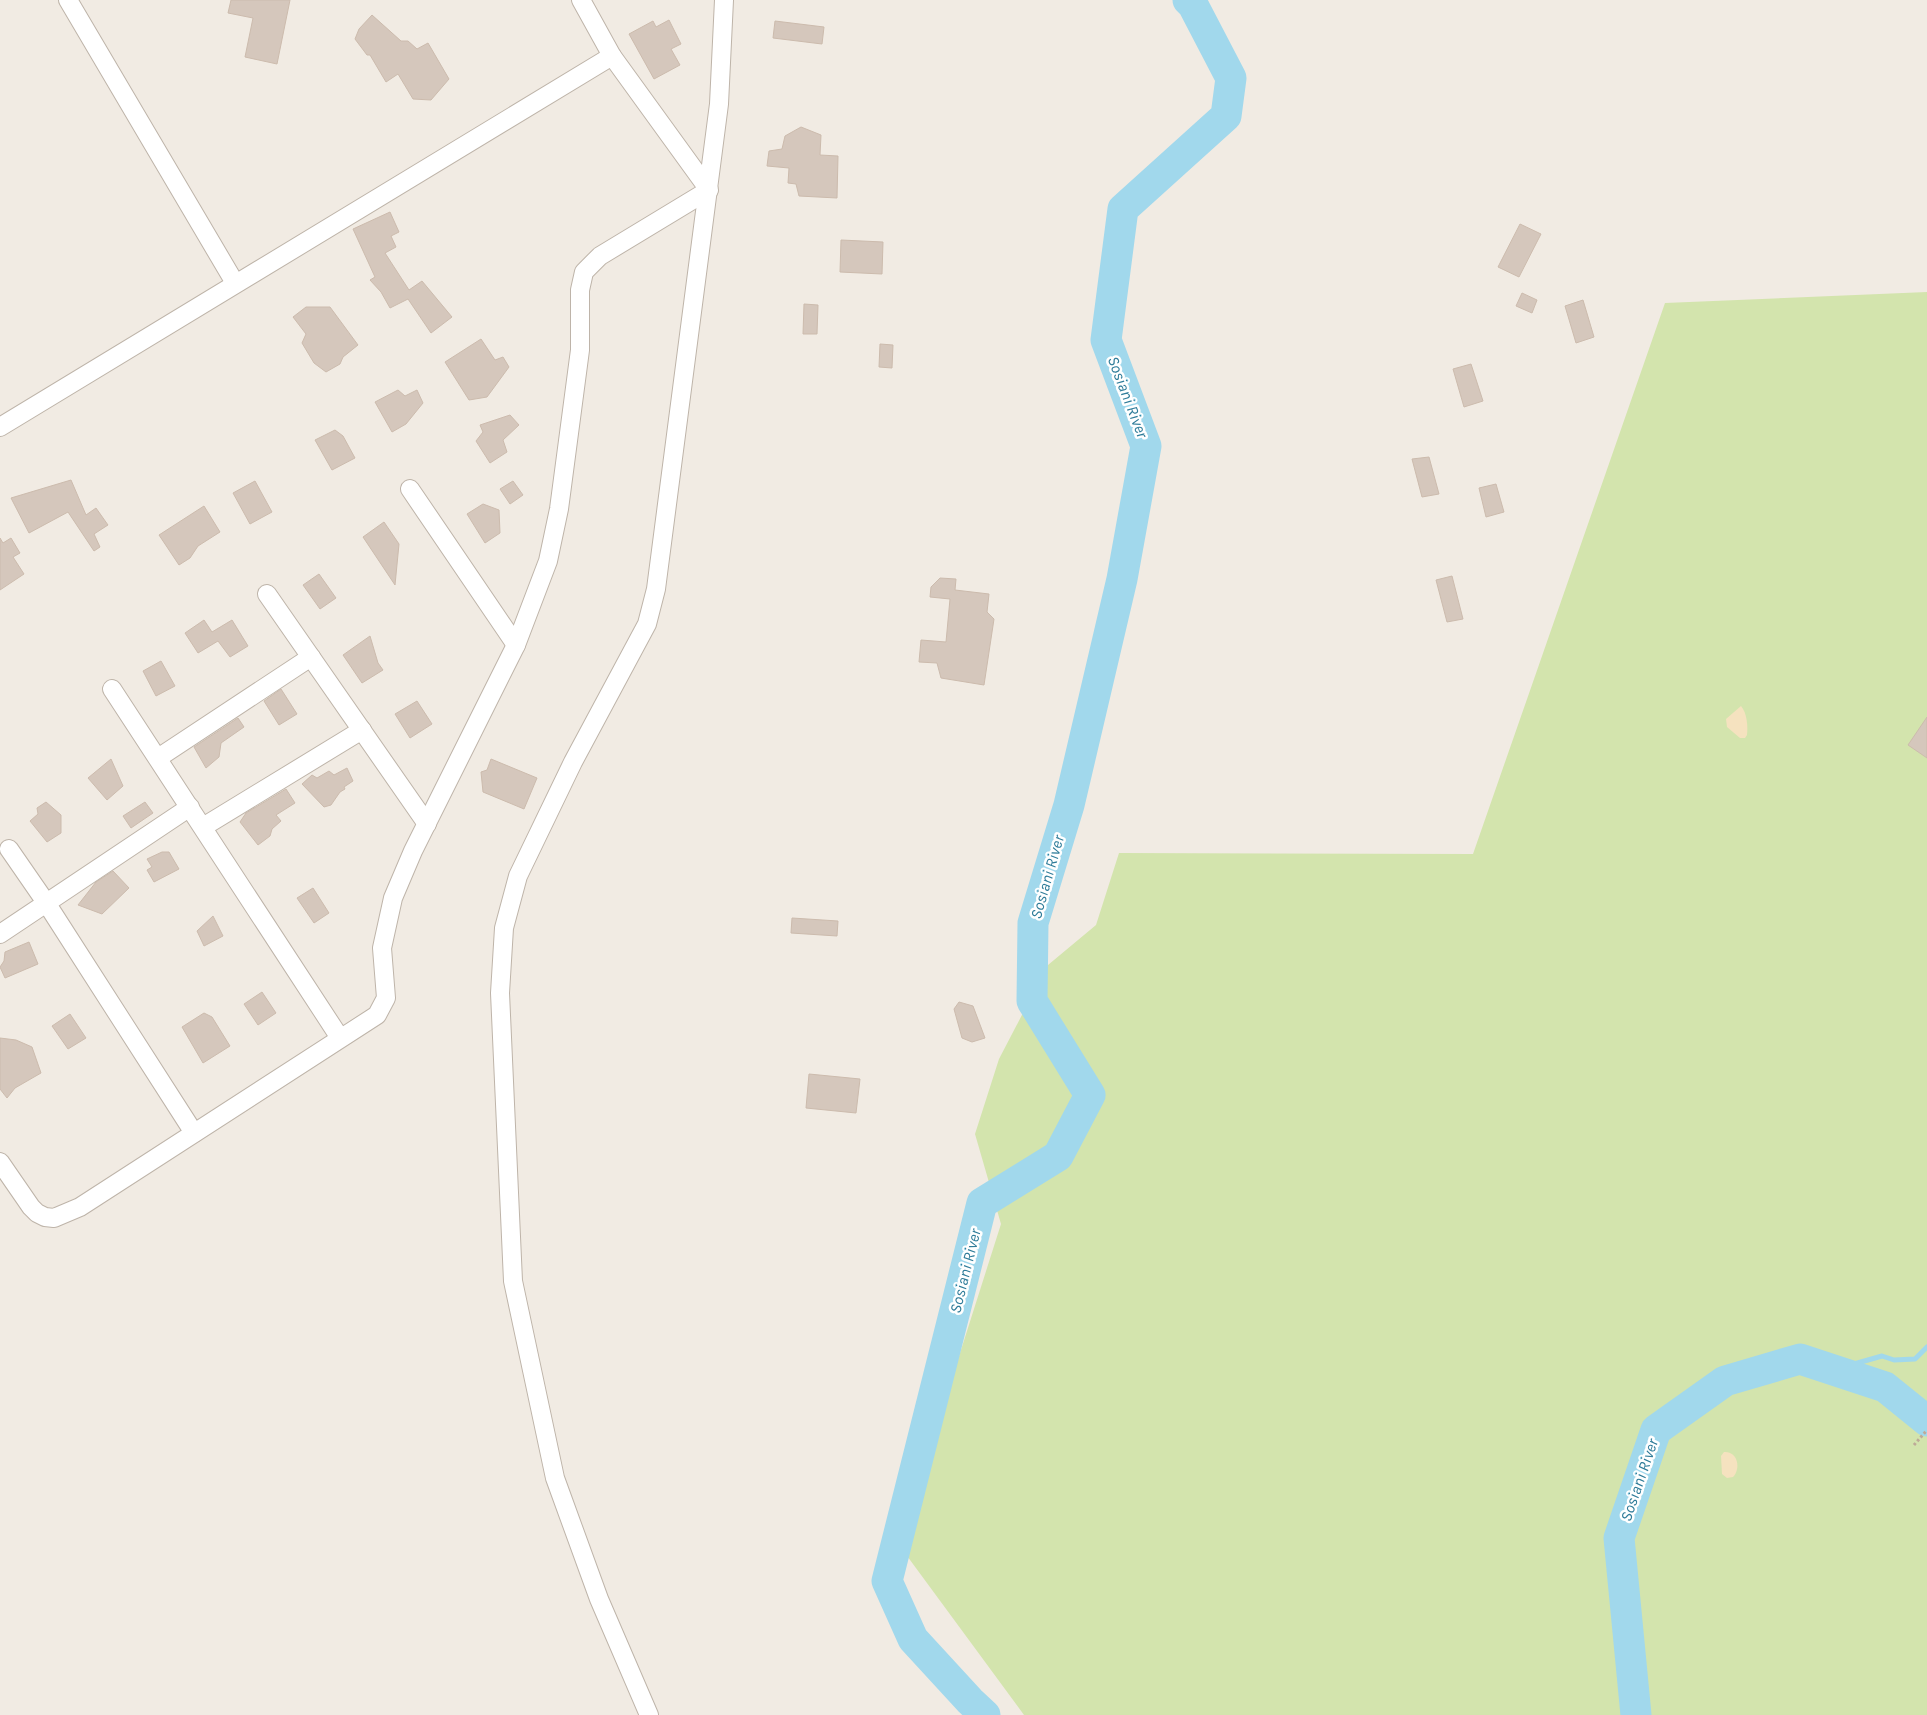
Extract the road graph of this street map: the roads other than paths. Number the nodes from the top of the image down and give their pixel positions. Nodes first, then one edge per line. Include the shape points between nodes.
1 (68, 0) edge
2 (581, 0) edge
3 (724, 0) edge
4 (612, 56) junction
5 (709, 190) junction
6 (235, 283) junction
7 (0, 427) edge
8 (410, 488) dead end
9 (267, 594) dead end
10 (516, 645) junction
11 (311, 657) junction
12 (112, 689) dead end
13 (362, 730) junction
14 (158, 758) junction
15 (190, 807) junction
16 (427, 824) junction
17 (203, 828) junction
18 (9, 849) dead end
19 (47, 904) junction
20 (0, 934) edge
21 (340, 1038) junction
22 (194, 1133) junction
23 (0, 1161) edge
24 (649, 1715) edge

1 - 6 street
2 - 4 street
3 - 5 street via 719,104
4 - 5 street
4 - 6 street
5 - 10 street via 600,256 584,272 580,290 580,350 559,509 548,561
5 - 24 street via 656,589 647,624 518,876 504,928 500,993 513,1281 555,1478 599,1599
6 - 7 street
8 - 10 street
9 - 11 street
10 - 16 street
11 - 13 street
11 - 14 street
12 - 14 street
13 - 16 street
13 - 17 street
14 - 15 street
15 - 17 street
15 - 19 street
16 - 21 street via 393,898 382,948 386,998 377,1015
17 - 21 street
18 - 19 street
19 - 20 street
19 - 22 street
21 - 22 street
22 - 23 street via 80,1207 54,1218 45,1217 31,1207

